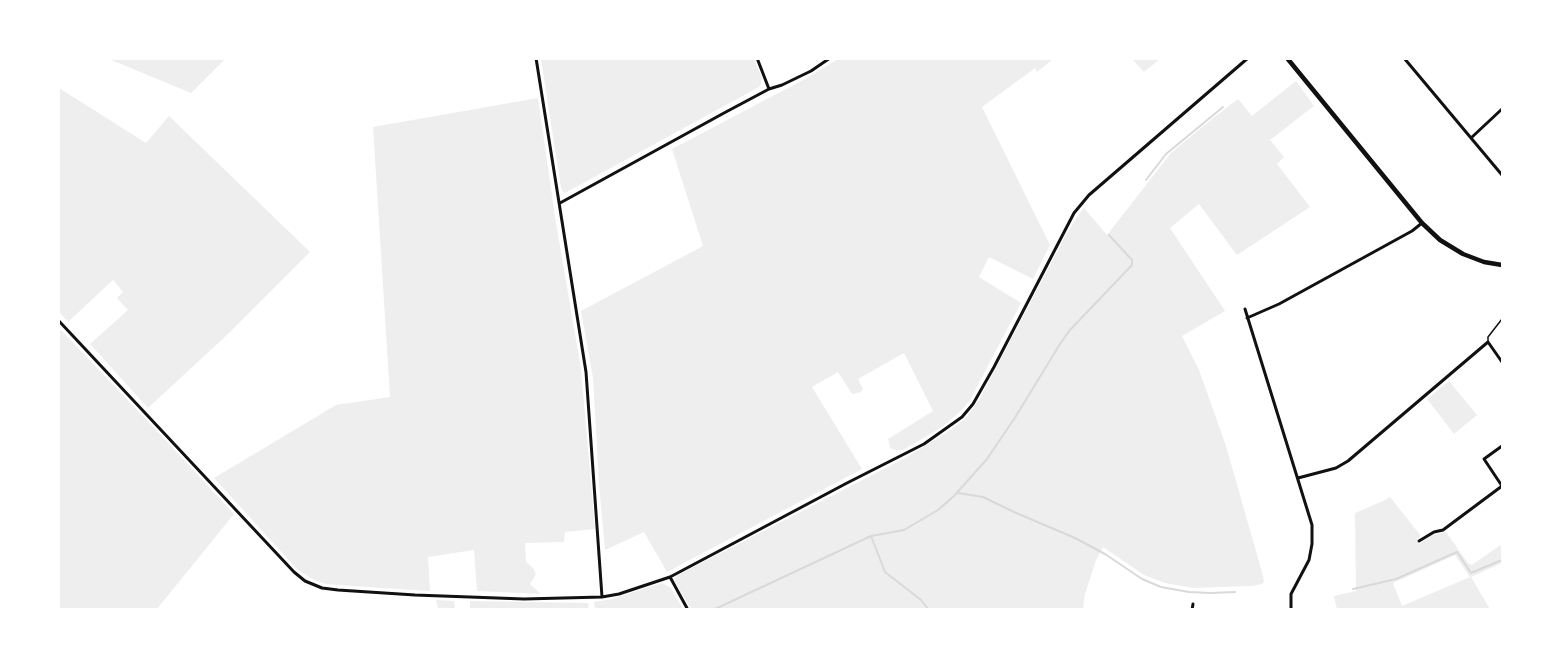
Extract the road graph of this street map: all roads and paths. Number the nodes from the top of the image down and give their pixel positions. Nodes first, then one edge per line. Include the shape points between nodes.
1 (536, 58) edge
2 (757, 58) edge
3 (830, 58) edge
4 (1248, 58) edge
5 (1287, 58) edge
6 (1404, 58) edge
7 (768, 89) junction
8 (1503, 109) edge
9 (1471, 138) junction
10 (1503, 175) edge
11 (560, 203) junction
12 (1422, 224) junction
13 (1503, 265) edge
14 (1245, 309) dead end
15 (1248, 318) junction
16 (1503, 319) edge
17 (58, 320) edge
18 (1488, 342) junction
19 (1503, 362) edge
20 (1503, 446) edge
21 (1299, 478) junction
22 (1502, 486) edge
23 (1419, 542) dead end
24 (670, 577) junction
25 (602, 597) junction
26 (1193, 604) dead end
27 (688, 609) edge
28 (1192, 609) edge
29 (1291, 609) edge

1 - 11 street
2 - 7 street
3 - 7 street via 811,71
4 - 24 street via 1089,195 1074,213 994,367 962,417 924,444
5 - 12 main road
6 - 9 street
7 - 11 street
8 - 9 street
9 - 10 street
11 - 25 street via 586,372
12 - 13 main road via 1463,254
12 - 15 street
14 - 15 street
15 - 21 street
16 - 18 lane
17 - 25 street via 305,581 322,588 415,595
18 - 19 street
18 - 21 street via 1348,461
20 - 22 street via 1484,459
21 - 29 street via 1312,525 1312,544 1309,560 1292,594
22 - 23 street via 1443,530
24 - 25 street
24 - 27 street
26 - 28 street

